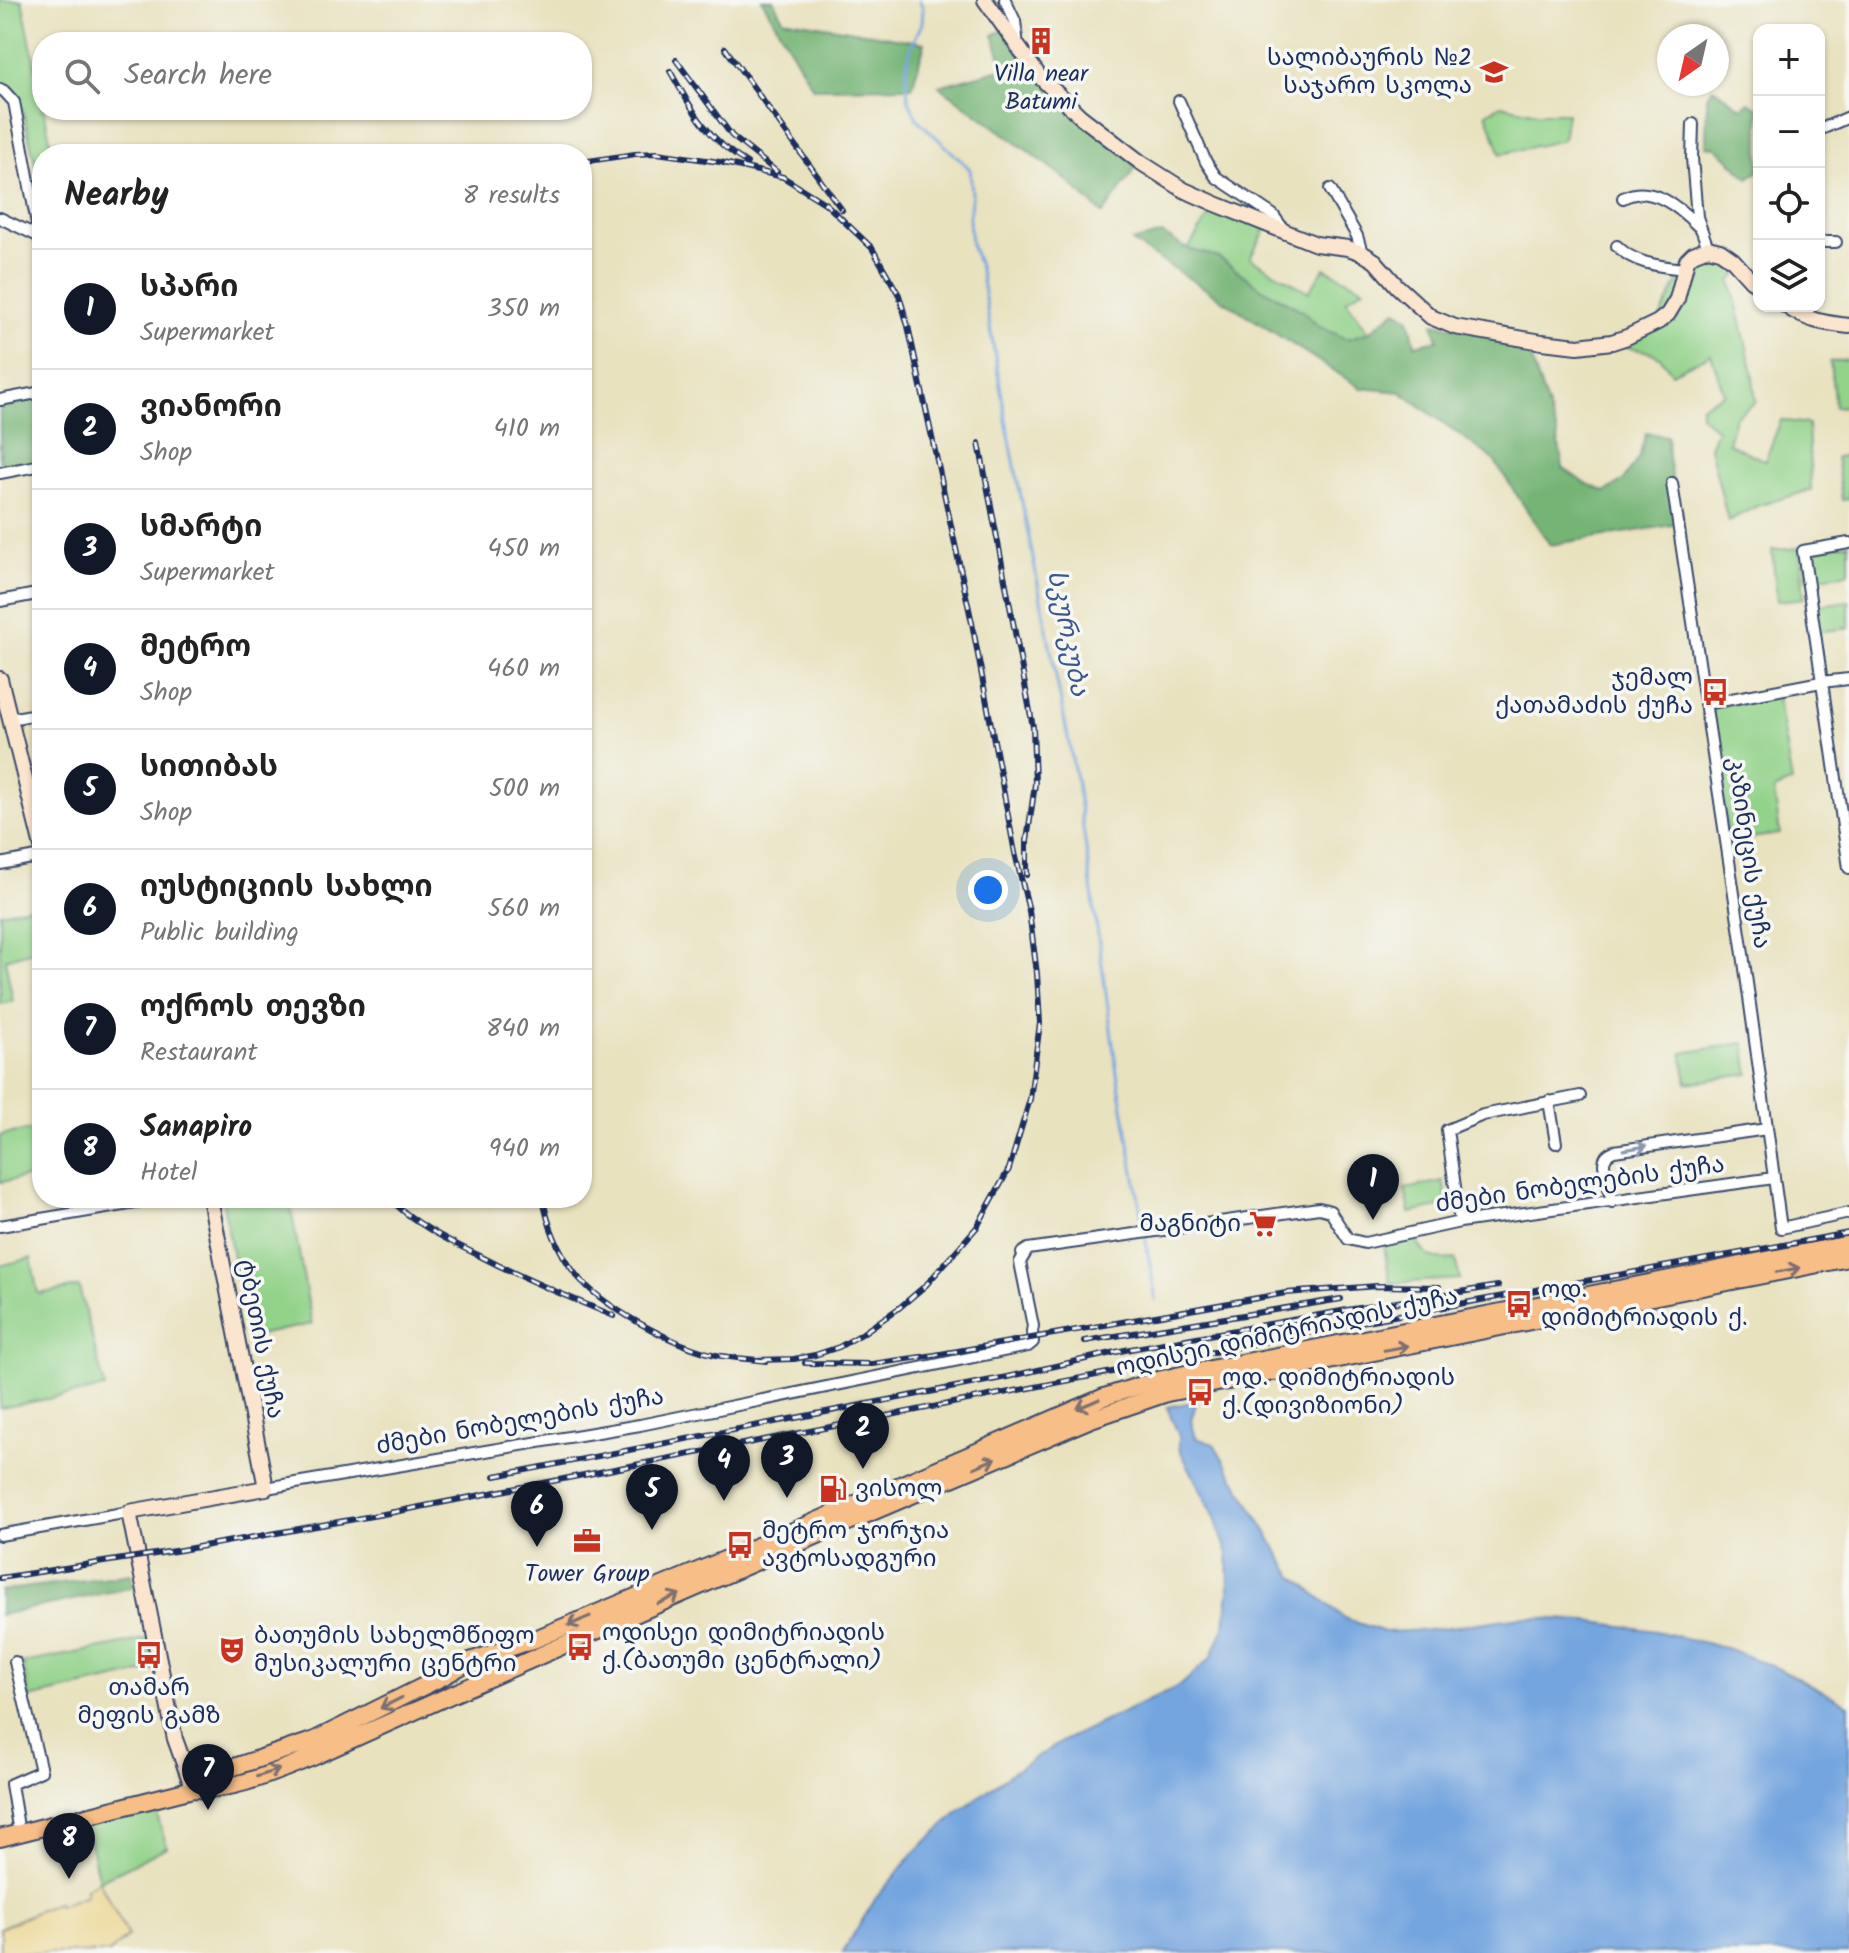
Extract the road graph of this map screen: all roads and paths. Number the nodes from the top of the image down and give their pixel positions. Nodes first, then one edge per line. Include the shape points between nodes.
1 (985, 0) edge
2 (1005, 0) edge
3 (1018, 48) junction
4 (0, 89) edge
5 (1179, 101) dead end
6 (1849, 117) edge
7 (1693, 124) dead end
8 (1825, 127) edge
9 (1330, 189) dead end
10 (32, 195) edge
11 (1623, 198) dead end
12 (0, 218) edge
13 (1285, 231) junction
14 (1703, 232) junction
15 (32, 233) edge
16 (1825, 242) edge
17 (1836, 242) dead end
18 (1617, 246) dead end
19 (1708, 248) junction
20 (1362, 253) junction
21 (1684, 269) junction
22 (1753, 281) edge
23 (1795, 312) edge
24 (1849, 326) edge
25 (32, 394) edge
26 (0, 400) edge
27 (32, 467) edge
28 (0, 473) edge
29 (1672, 483) dead end
30 (1849, 543) edge
31 (32, 595) edge
32 (0, 601) edge
33 (0, 679) edge
34 (1849, 679) edge
35 (1821, 682) junction
36 (1705, 704) junction
37 (32, 715) edge
38 (10, 719) junction
39 (32, 807) edge
40 (32, 858) edge
41 (0, 864) edge
42 (1849, 868) edge
43 (1580, 1096) dead end
44 (1549, 1101) junction
45 (1767, 1129) junction
46 (1556, 1143) dead end
47 (1774, 1178) junction
48 (1612, 1202) junction
49 (106, 1208) edge
50 (212, 1208) edge
51 (1849, 1213) edge
52 (1460, 1222) junction
53 (0, 1226) edge
54 (1849, 1244) edge
55 (1849, 1258) edge
56 (266, 1488) junction
57 (129, 1512) junction
58 (0, 1535) edge
59 (492, 1653) junction
60 (15, 1662) dead end
61 (460, 1667) junction
62 (495, 1675) junction
63 (465, 1689) junction
64 (193, 1789) junction
65 (19, 1833) junction
66 (0, 1838) edge

1 - 3 street
2 - 3 street via 1015,21
3 - 13 street via 1073,110 1155,172 1199,198
4 - 10 street via 14,102
5 - 13 street via 1216,177 1273,215
6 - 8 street
7 - 14 street via 1697,217
9 - 20 street
11 - 14 street via 1633,192 1659,197 1681,209
12 - 15 street
13 - 20 street
14 - 19 street
16 - 17 street
18 - 21 street via 1635,259
19 - 21 street via 1693,254
19 - 22 street via 1733,260
20 - 21 street via 1431,317 1455,327 1578,346 1612,342 1658,322 1677,299
23 - 24 street
25 - 26 street
27 - 28 street
29 - 36 street, კაზინეცის ქუჩა
30 - 35 street via 1803,551
31 - 32 street
33 - 38 street
34 - 35 street
35 - 36 street
35 - 42 street
36 - 45 street, კაზინეცის ქუჩა
37 - 38 street
38 - 39 street
40 - 41 street
43 - 44 street
44 - 46 street
44 - 52 street via 1483,1115 1447,1130
45 - 47 street, კაზინეცის ქუჩა
48 -> 45 street via 1604,1165 1608,1154
47 - 48 street, ძმები ნობელების ქუჩა
47 - 51 street, კაზინეცის ქუჩა via 1781,1228
48 - 52 street, ძმები ნობელების ქუჩა
49 - 53 street
50 - 56 street, ტბეთის ქუჩა
52 - 56 street, ძმები ნობელების ქუჩა via 1365,1243 1348,1239 1330,1211 1319,1208 1028,1249 1016,1263 1032,1331 1028,1346 640,1425
54 -> 59 main road, ოდისეი დიმიტრიადის ქუჩა via 1154,1381 1104,1397
62 -> 55 main road, ოდისეი დიმიტრიადის ქუჩა via 1128,1405
56 - 57 street, ძმები ნობელების ქუჩა
57 - 58 street, ძმები ნობელების ქუჩა
57 - 64 street via 175,1739
59 - 61 main road, ოდისეი დიმიტრიადის ქუჩა
59 - 62 main road
60 - 65 street via 41,1771 11,1784
61 - 63 main road
61 -> 64 main road via 315,1740 205,1774
62 - 63 main road, ოდისეი დიმიტრიადის ქუჩა
64 -> 63 main road via 210,1791 277,1771
64 - 65 main road
65 - 66 main road

